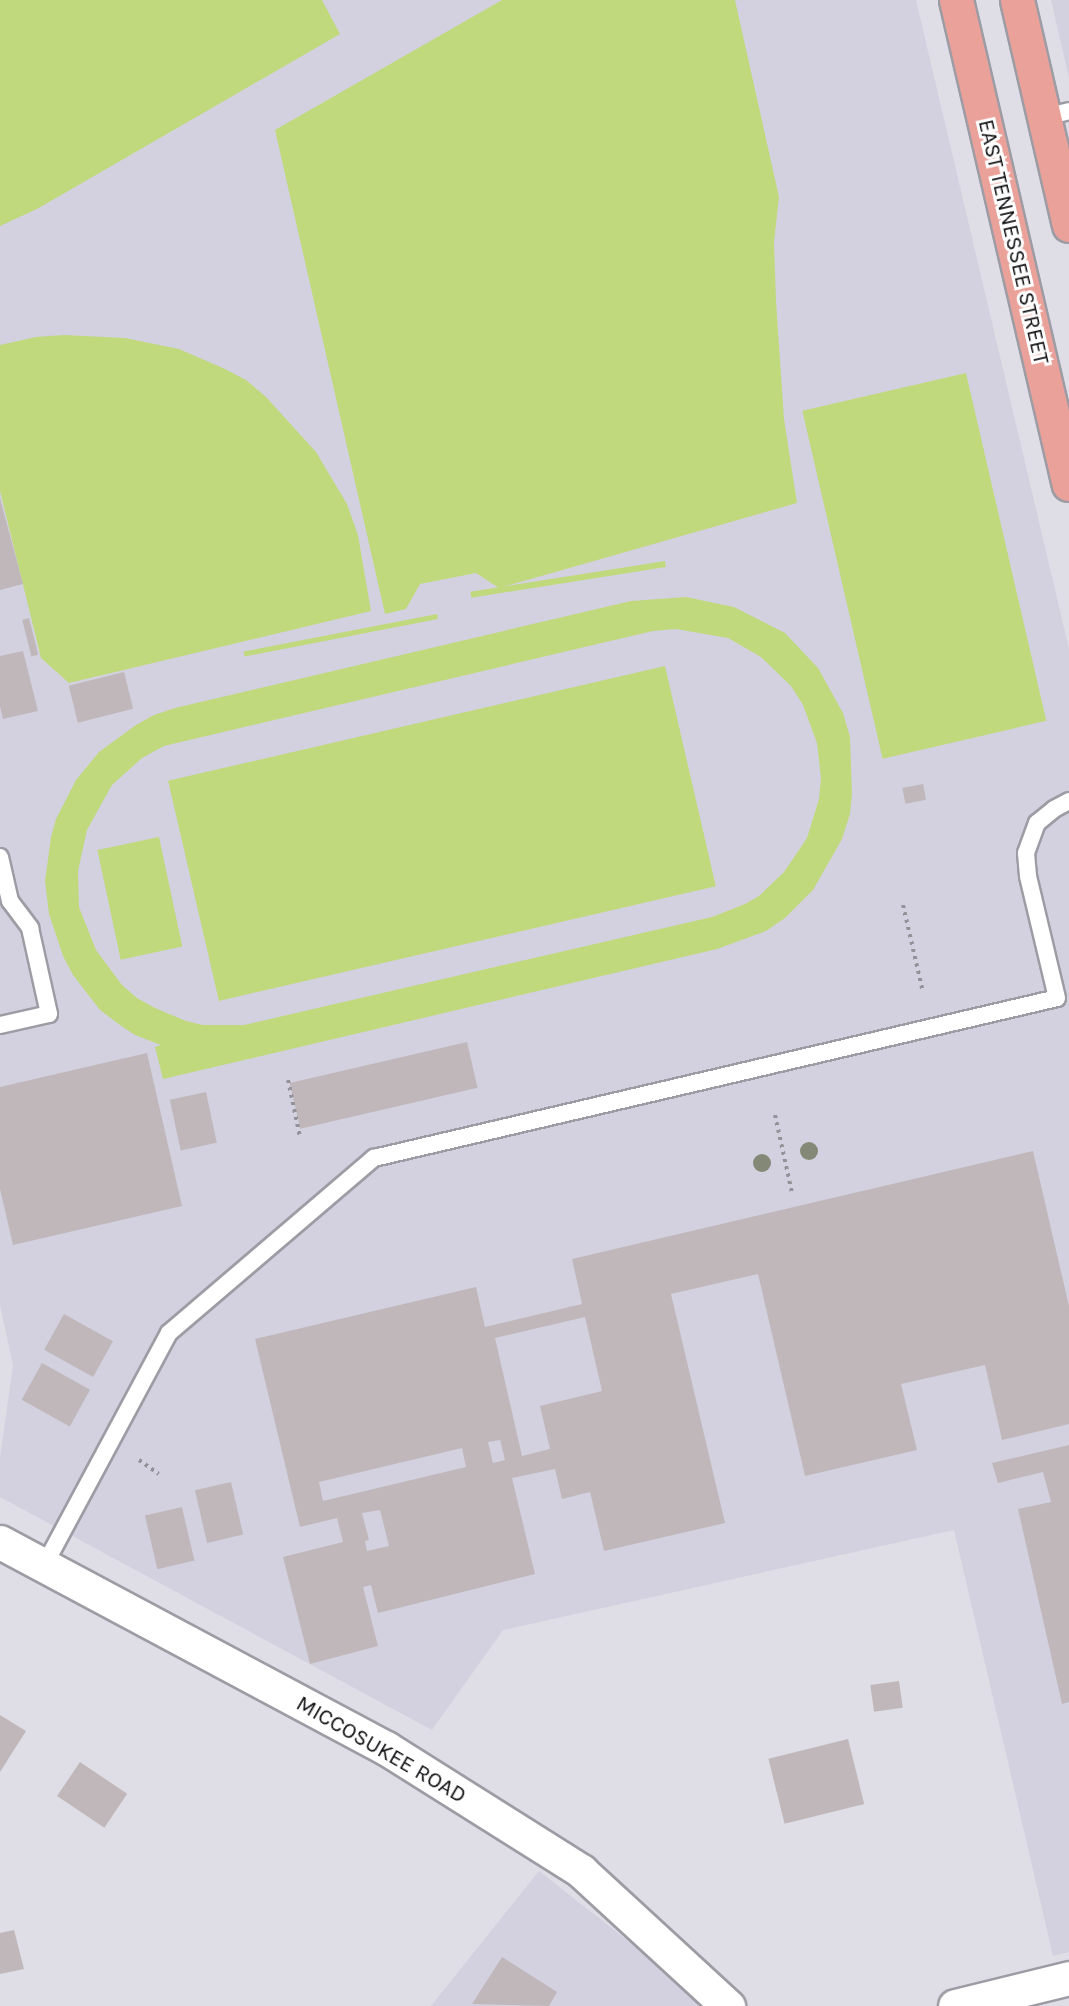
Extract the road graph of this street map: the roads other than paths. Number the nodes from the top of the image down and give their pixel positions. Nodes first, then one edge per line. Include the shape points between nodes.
1 (956, 0) edge
2 (1017, 0) edge
3 (1056, 114) edge
4 (1069, 225) edge
5 (1069, 484) edge
6 (1069, 801) edge
7 (0, 857) edge
8 (5, 902) edge
9 (0, 1025) edge
10 (0, 1542) edge
11 (44, 1566) junction
12 (1069, 1978) edge
13 (1038, 1996) edge
14 (728, 2006) edge
15 (955, 2006) edge

1 - 5 main road, EAST TENNESSEE STREET
2 - 3 main road
3 - 4 main road
6 - 11 lane via 1038,824 1026,853 1057,998 374,1158 169,1333
7 - 8 lane
8 - 9 lane via 30,928 49,1014
10 - 11 street, MICCOSUKEE ROAD
11 - 14 street, MICCOSUKEE ROAD via 386,1748 581,1871
12 - 13 street
13 - 15 street

